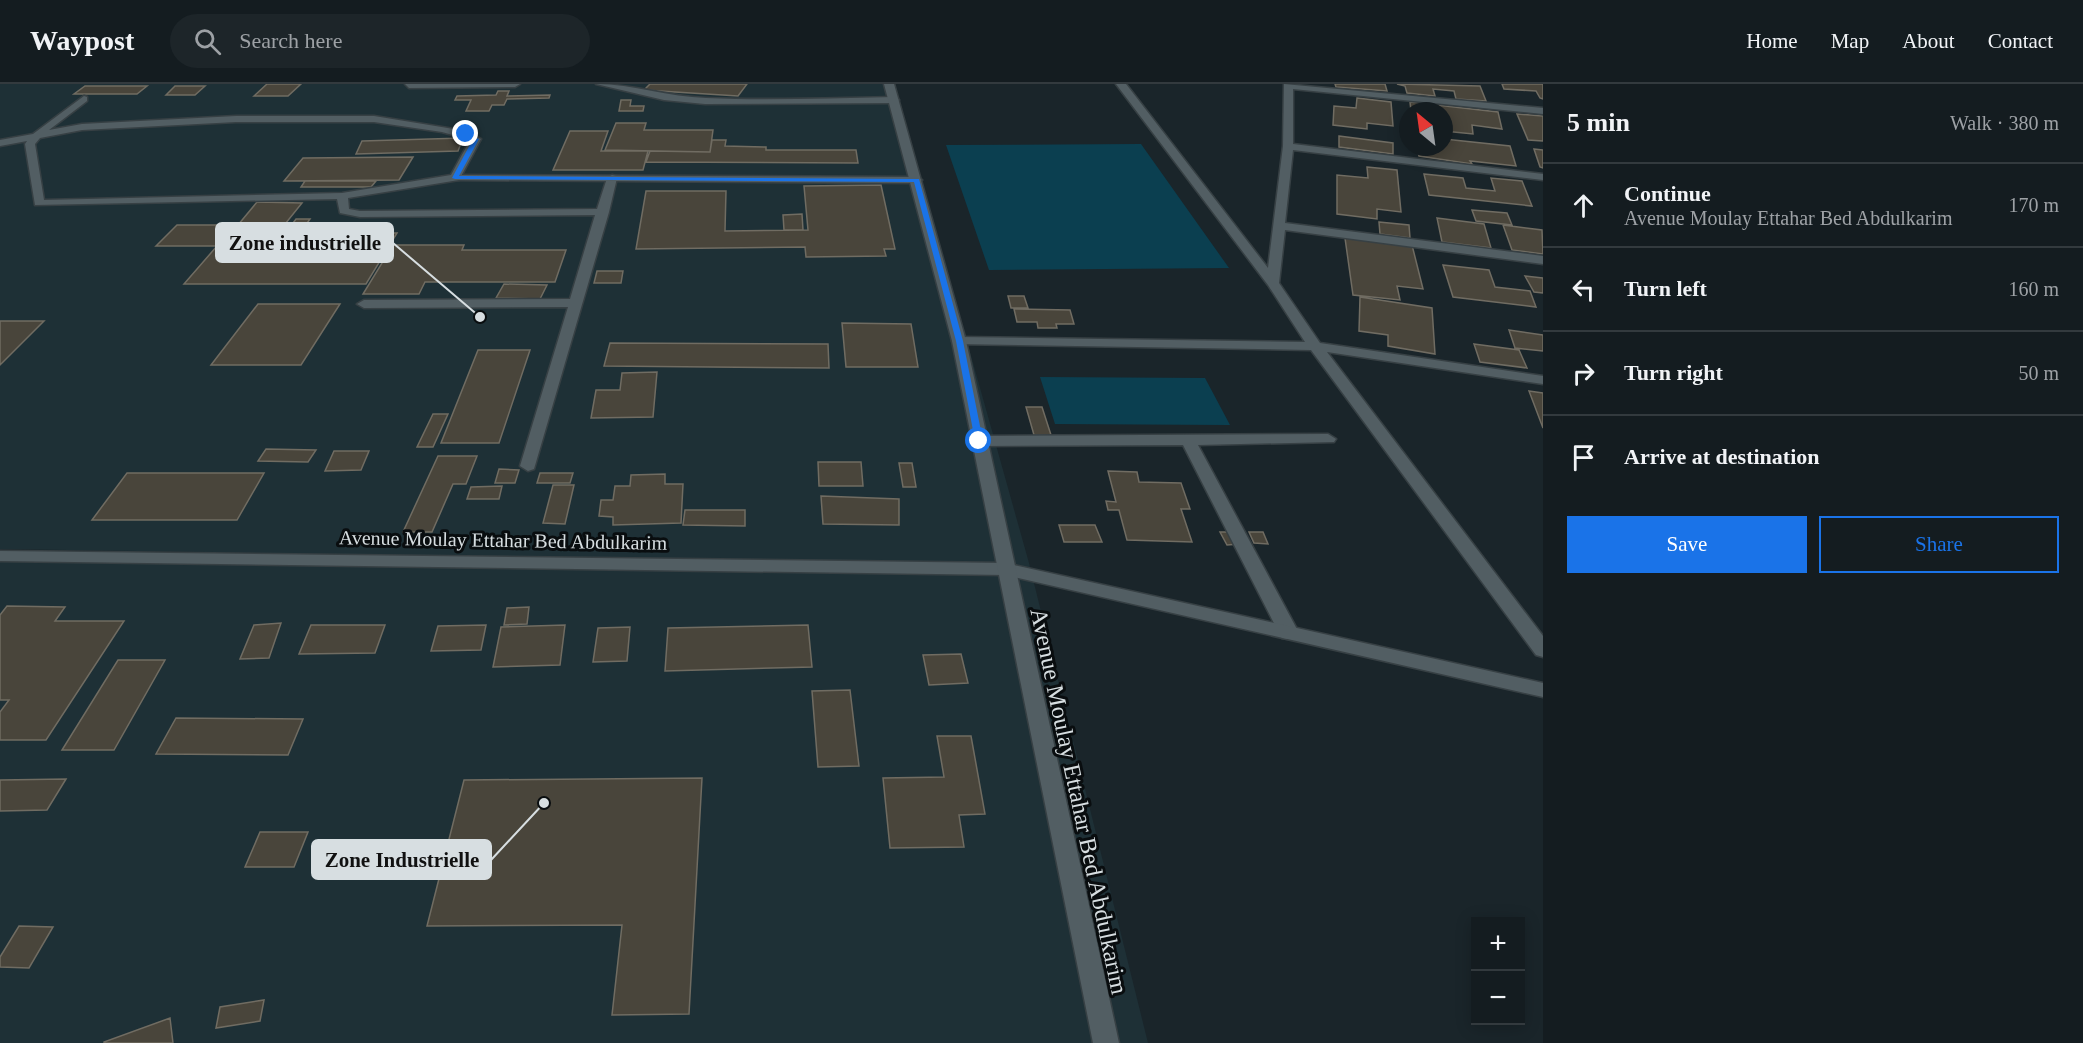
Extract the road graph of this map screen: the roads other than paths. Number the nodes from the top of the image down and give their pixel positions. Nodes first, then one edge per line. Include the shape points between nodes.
1 (515, 84) edge
2 (601, 84) edge
3 (1121, 84) edge
4 (409, 85) edge
5 (1289, 85) edge
6 (891, 92) edge
7 (84, 99) dead end
8 (1543, 111) edge
9 (38, 134) junction
10 (0, 143) edge
11 (1288, 146) junction
12 (1543, 177) edge
13 (455, 178) junction
14 (612, 178) junction
15 (917, 180) junction
16 (342, 196) junction
17 (603, 212) junction
18 (1279, 226) junction
19 (1543, 260) edge
20 (1273, 283) junction
21 (576, 303) junction
22 (364, 304) dead end
23 (959, 341) junction
24 (1315, 346) junction
25 (1543, 380) edge
26 (1328, 439) dead end
27 (1188, 440) junction
28 (979, 441) junction
29 (528, 466) dead end
30 (0, 556) edge
31 (1005, 569) junction
32 (1289, 633) junction
33 (1543, 650) edge
34 (1543, 690) edge
35 (1106, 1043) edge

1 - 4 street
2 - 6 street via 705,101
3 - 20 street
5 - 8 street
5 - 11 street
6 - 15 street, Avenue Moulay Ettahar Bed Abdulkarim
7 - 9 street
9 - 10 street
9 - 13 street via 82,127 236,119 374,119 442,129 476,139
9 - 16 street via 30,144 39,203
11 - 12 street
11 - 18 street
13 - 14 street
13 - 16 street
14 - 15 street
14 - 17 street
15 - 23 street, Avenue Moulay Ettahar Bed Abdulkarim
16 - 17 street via 344,211 360,214
17 - 21 street
18 - 19 street
18 - 20 street
20 - 24 street
21 - 22 street
21 - 29 street
23 - 24 street
23 - 28 street, Avenue Moulay Ettahar Bed Abdulkarim
24 - 25 street
24 - 33 street
26 - 27 street
27 - 28 street
27 - 32 street
28 - 31 street, Avenue Moulay Ettahar Bed Abdulkarim
30 - 31 street, Avenue Moulay Ettahar Bed Abdulkarim
31 - 32 street
31 - 35 street, Avenue Moulay Ettahar Bed Abdulkarim
32 - 34 street

